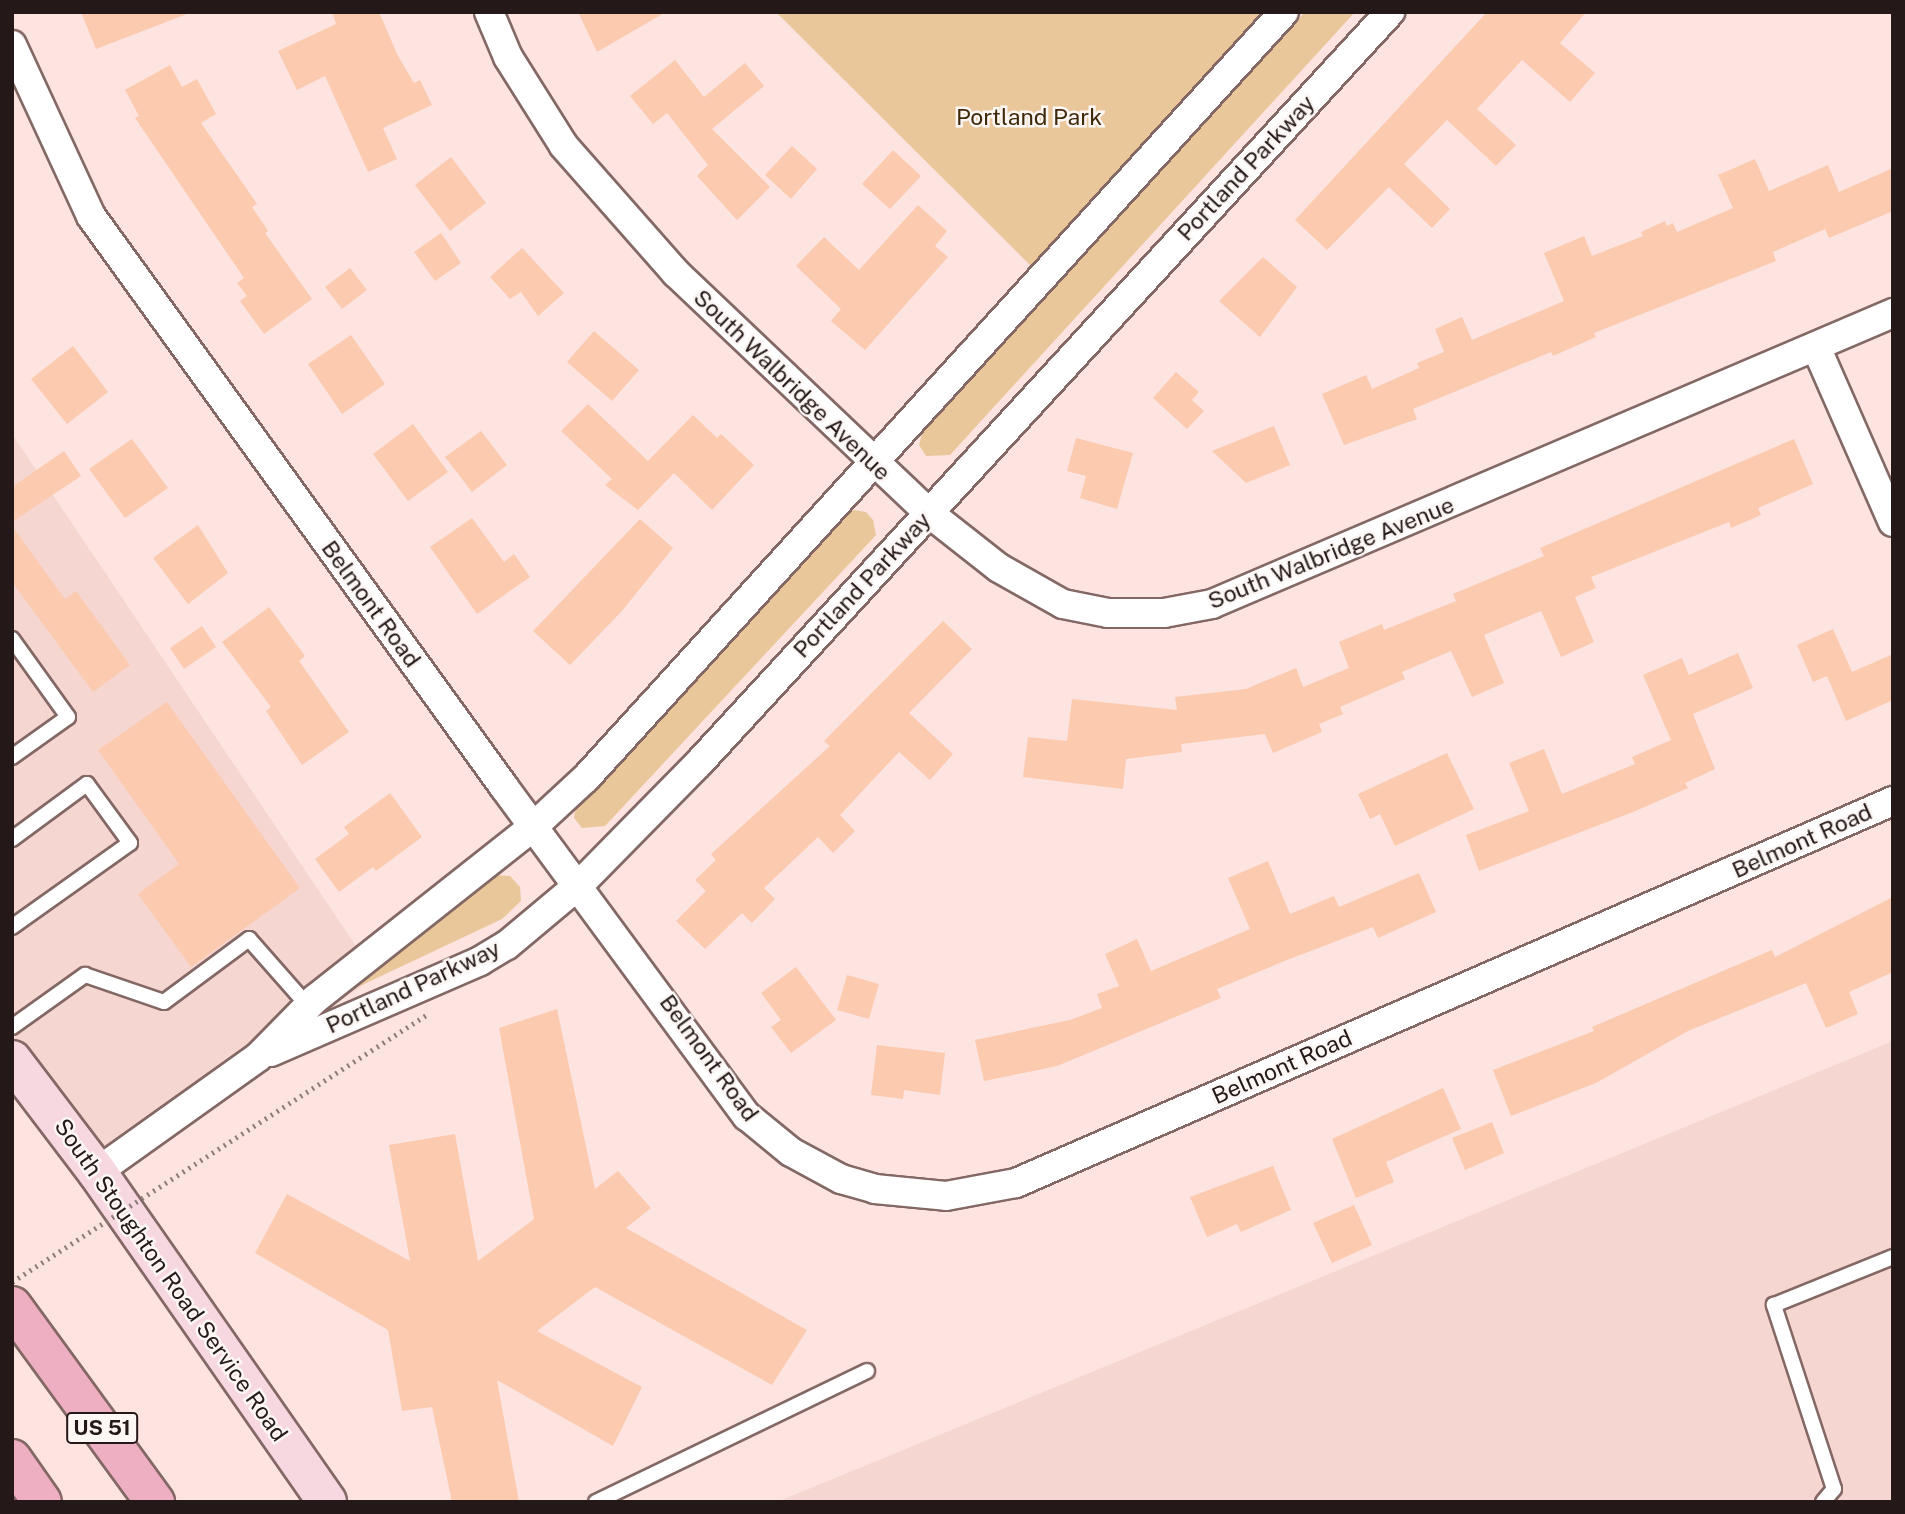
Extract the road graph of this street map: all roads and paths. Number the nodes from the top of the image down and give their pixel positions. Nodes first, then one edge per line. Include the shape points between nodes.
1 (489, 12) edge
2 (1284, 12) edge
3 (1390, 12) edge
4 (12, 45) edge
5 (1893, 313) edge
6 (1816, 347) junction
7 (873, 464) junction
8 (929, 513) junction
9 (1893, 522) edge
10 (12, 639) edge
11 (12, 757) edge
12 (1893, 801) edge
13 (533, 827) junction
14 (12, 839) edge
15 (580, 884) junction
16 (12, 927) edge
17 (308, 1006) junction
18 (427, 1016) dead end
19 (12, 1027) edge
20 (258, 1057) junction
21 (12, 1060) edge
22 (97, 1172) junction
23 (1893, 1257) edge
24 (12, 1283) edge
25 (12, 1306) edge
26 (48, 1355) junction
27 (866, 1371) dead end
28 (12, 1460) edge
29 (42, 1502) edge
30 (155, 1502) edge
31 (327, 1502) edge
32 (596, 1502) edge
33 (1823, 1502) edge

1 - 7 street, South Walbridge Avenue via 508,57 564,146 676,273
2 - 7 street, Portland Parkway
3 - 8 street, Portland Parkway
4 - 13 street, Belmont Road via 91,216
5 - 6 street, South Walbridge Avenue
6 - 8 street, South Walbridge Avenue via 1250,590 1187,611 1108,613 1063,604 999,568
6 - 9 street
7 - 8 street, South Walbridge Avenue
7 - 13 street, Portland Parkway via 586,778
8 - 15 street, Portland Parkway
10 - 11 lane via 68,717
12 - 15 street, Belmont Road via 1016,1183 946,1196 875,1189 841,1179 768,1135 747,1116
13 - 15 street, Belmont Road
13 - 17 street, Portland Parkway
14 - 16 lane via 87,784 130,843
15 - 20 street, Portland Parkway via 507,945 480,961
17 - 19 lane via 249,939 164,1002 85,975
17 - 20 street, Portland Parkway
18 - 24 path, bridge
20 - 22 street, Portland Parkway
21 - 22 street, South Stoughton Road Service Road
22 - 31 street, South Stoughton Road Service Road
23 - 33 lane via 1774,1305 1834,1489
24 - 26 main road
25 - 26 main road, US 51
26 - 30 main road, US 51
27 - 32 lane
28 - 29 main road

